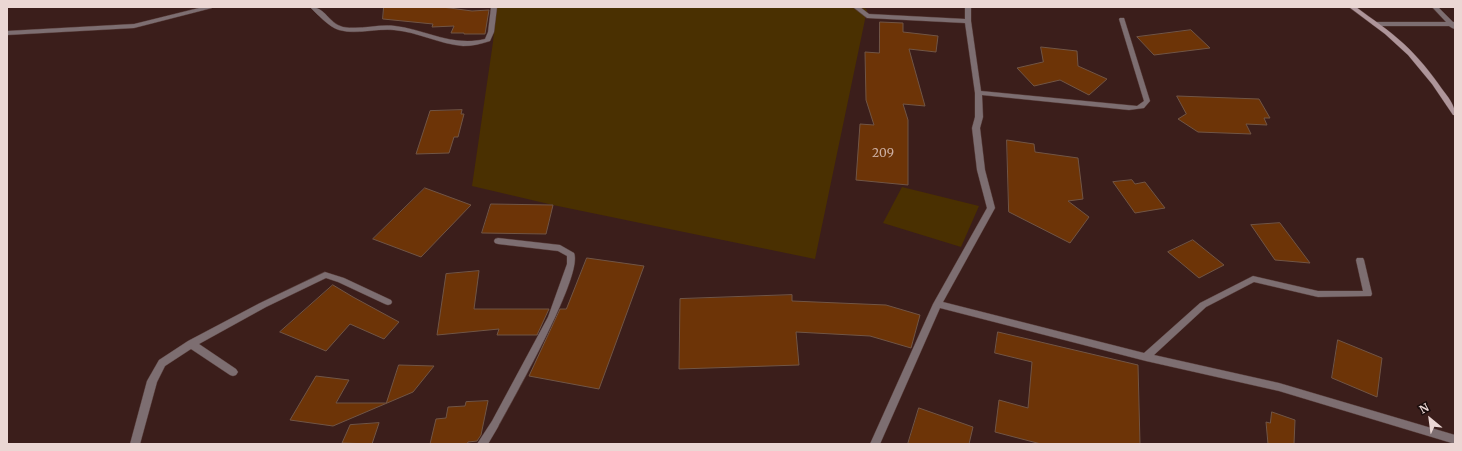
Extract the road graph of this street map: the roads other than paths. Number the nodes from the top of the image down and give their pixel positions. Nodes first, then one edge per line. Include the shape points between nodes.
1 (210, 7) edge
2 (313, 7) edge
3 (494, 7) edge
4 (856, 7) edge
5 (968, 7) edge
6 (1352, 7) edge
7 (1435, 7) edge
8 (1122, 19) dead end
9 (968, 21) junction
10 (1375, 24) junction
11 (1454, 25) edge
12 (7, 34) edge
13 (978, 93) junction
14 (1455, 113) edge
15 (498, 241) dead end
16 (1360, 260) dead end
17 (388, 302) dead end
18 (937, 304) junction
19 (191, 344) junction
20 (1146, 357) junction
21 (233, 372) dead end
22 (1455, 440) edge
23 (135, 444) edge
24 (482, 444) edge
25 (876, 444) edge

1 - 12 street via 134,26
2 - 3 street via 339,27 411,30 434,39 464,44 488,40
4 - 9 street via 867,16
5 - 9 street
6 - 10 main road
7 - 11 street
8 - 13 street via 1147,101 1145,106 1129,108
9 - 13 street
10 - 11 street
10 - 14 main road via 1414,57 1436,82
13 - 18 street via 979,117 976,128 981,170 991,208
15 - 24 street via 560,248 571,255 571,264 552,317
16 - 20 street via 1368,294 1318,294 1254,279 1203,305
17 - 19 street via 325,275
18 - 20 street
18 - 25 street
19 - 21 street
19 - 23 street via 162,363 152,381
20 - 22 street via 1280,387

